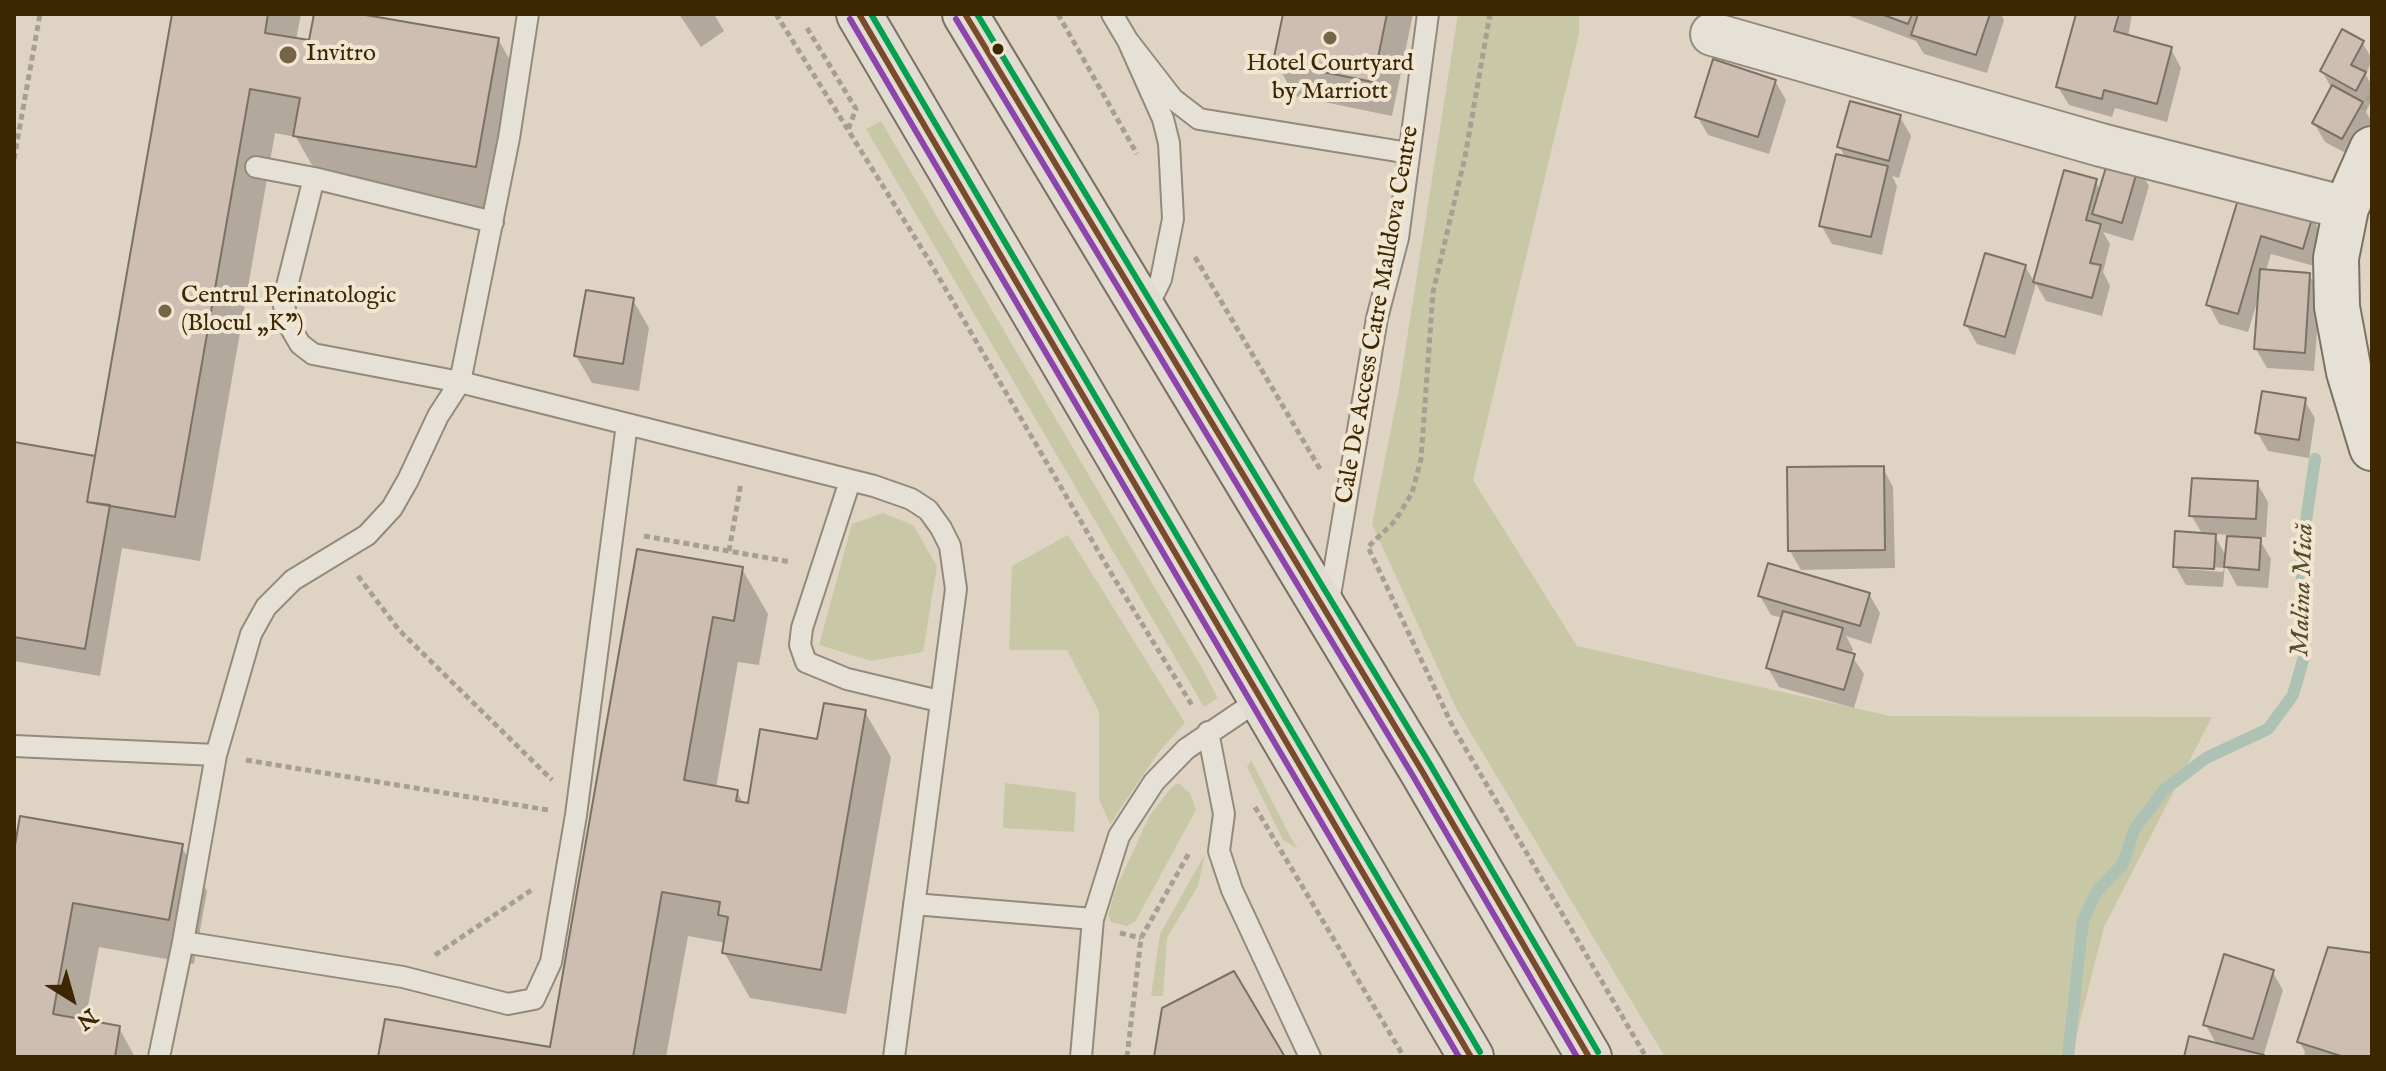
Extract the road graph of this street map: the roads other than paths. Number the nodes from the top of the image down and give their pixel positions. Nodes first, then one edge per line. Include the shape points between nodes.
1 (528, 14) edge
2 (859, 14) edge
3 (965, 14) edge
4 (1112, 14) edge
5 (1428, 14) edge
6 (1712, 34) dead end
7 (1128, 41) junction
8 (2372, 149) edge
9 (1409, 153) junction
10 (256, 167) dead end
11 (314, 178) junction
12 (2346, 208) junction
13 (493, 222) junction
14 (1145, 312) junction
15 (460, 382) junction
16 (627, 424) junction
17 (2372, 448) edge
18 (850, 481) junction
19 (1327, 615) junction
20 (1260, 699) junction
21 (939, 701) junction
22 (1208, 732) junction
23 (14, 746) edge
24 (216, 755) junction
25 (914, 904) junction
26 (1093, 919) junction
27 (183, 942) junction
28 (159, 1057) edge
29 (894, 1057) edge
30 (1081, 1057) edge
31 (1310, 1057) edge
32 (1471, 1057) edge
33 (1589, 1057) edge

1 - 13 lane
2 - 20 highway
3 - 14 highway
4 - 7 lane
5 - 9 lane, Cale De Access Catre Malldova Centre
6 - 12 street via 2101,145
7 - 9 lane via 1173,99 1199,119
7 - 14 lane via 1163,119 1170,154 1173,219 1161,279
8 - 12 main road
9 - 19 lane, Cale De Access Catre Malldova Centre via 1398,238 1377,318
10 - 11 lane
11 - 13 lane
11 - 15 lane via 283,302 300,344 313,354
12 - 17 main road via 2336,258 2337,307 2349,372
13 - 15 lane
14 - 19 highway
15 - 16 lane
15 - 24 lane via 392,508 367,535 293,580 266,607 251,634
16 - 18 lane
16 - 27 lane via 576,815 551,962 534,999 508,1004 403,977
18 - 21 lane via 911,499 928,510 950,546 956,589
18 - 21 lane via 802,628 806,662 847,679
19 - 33 highway
20 - 22 lane
20 - 32 highway
21 - 25 lane
22 - 26 lane via 1175,760 1135,808 1119,836
22 - 31 lane via 1224,814 1219,851
23 - 24 lane
24 - 27 lane
25 - 26 lane
25 - 29 lane
26 - 30 lane
27 - 28 lane

